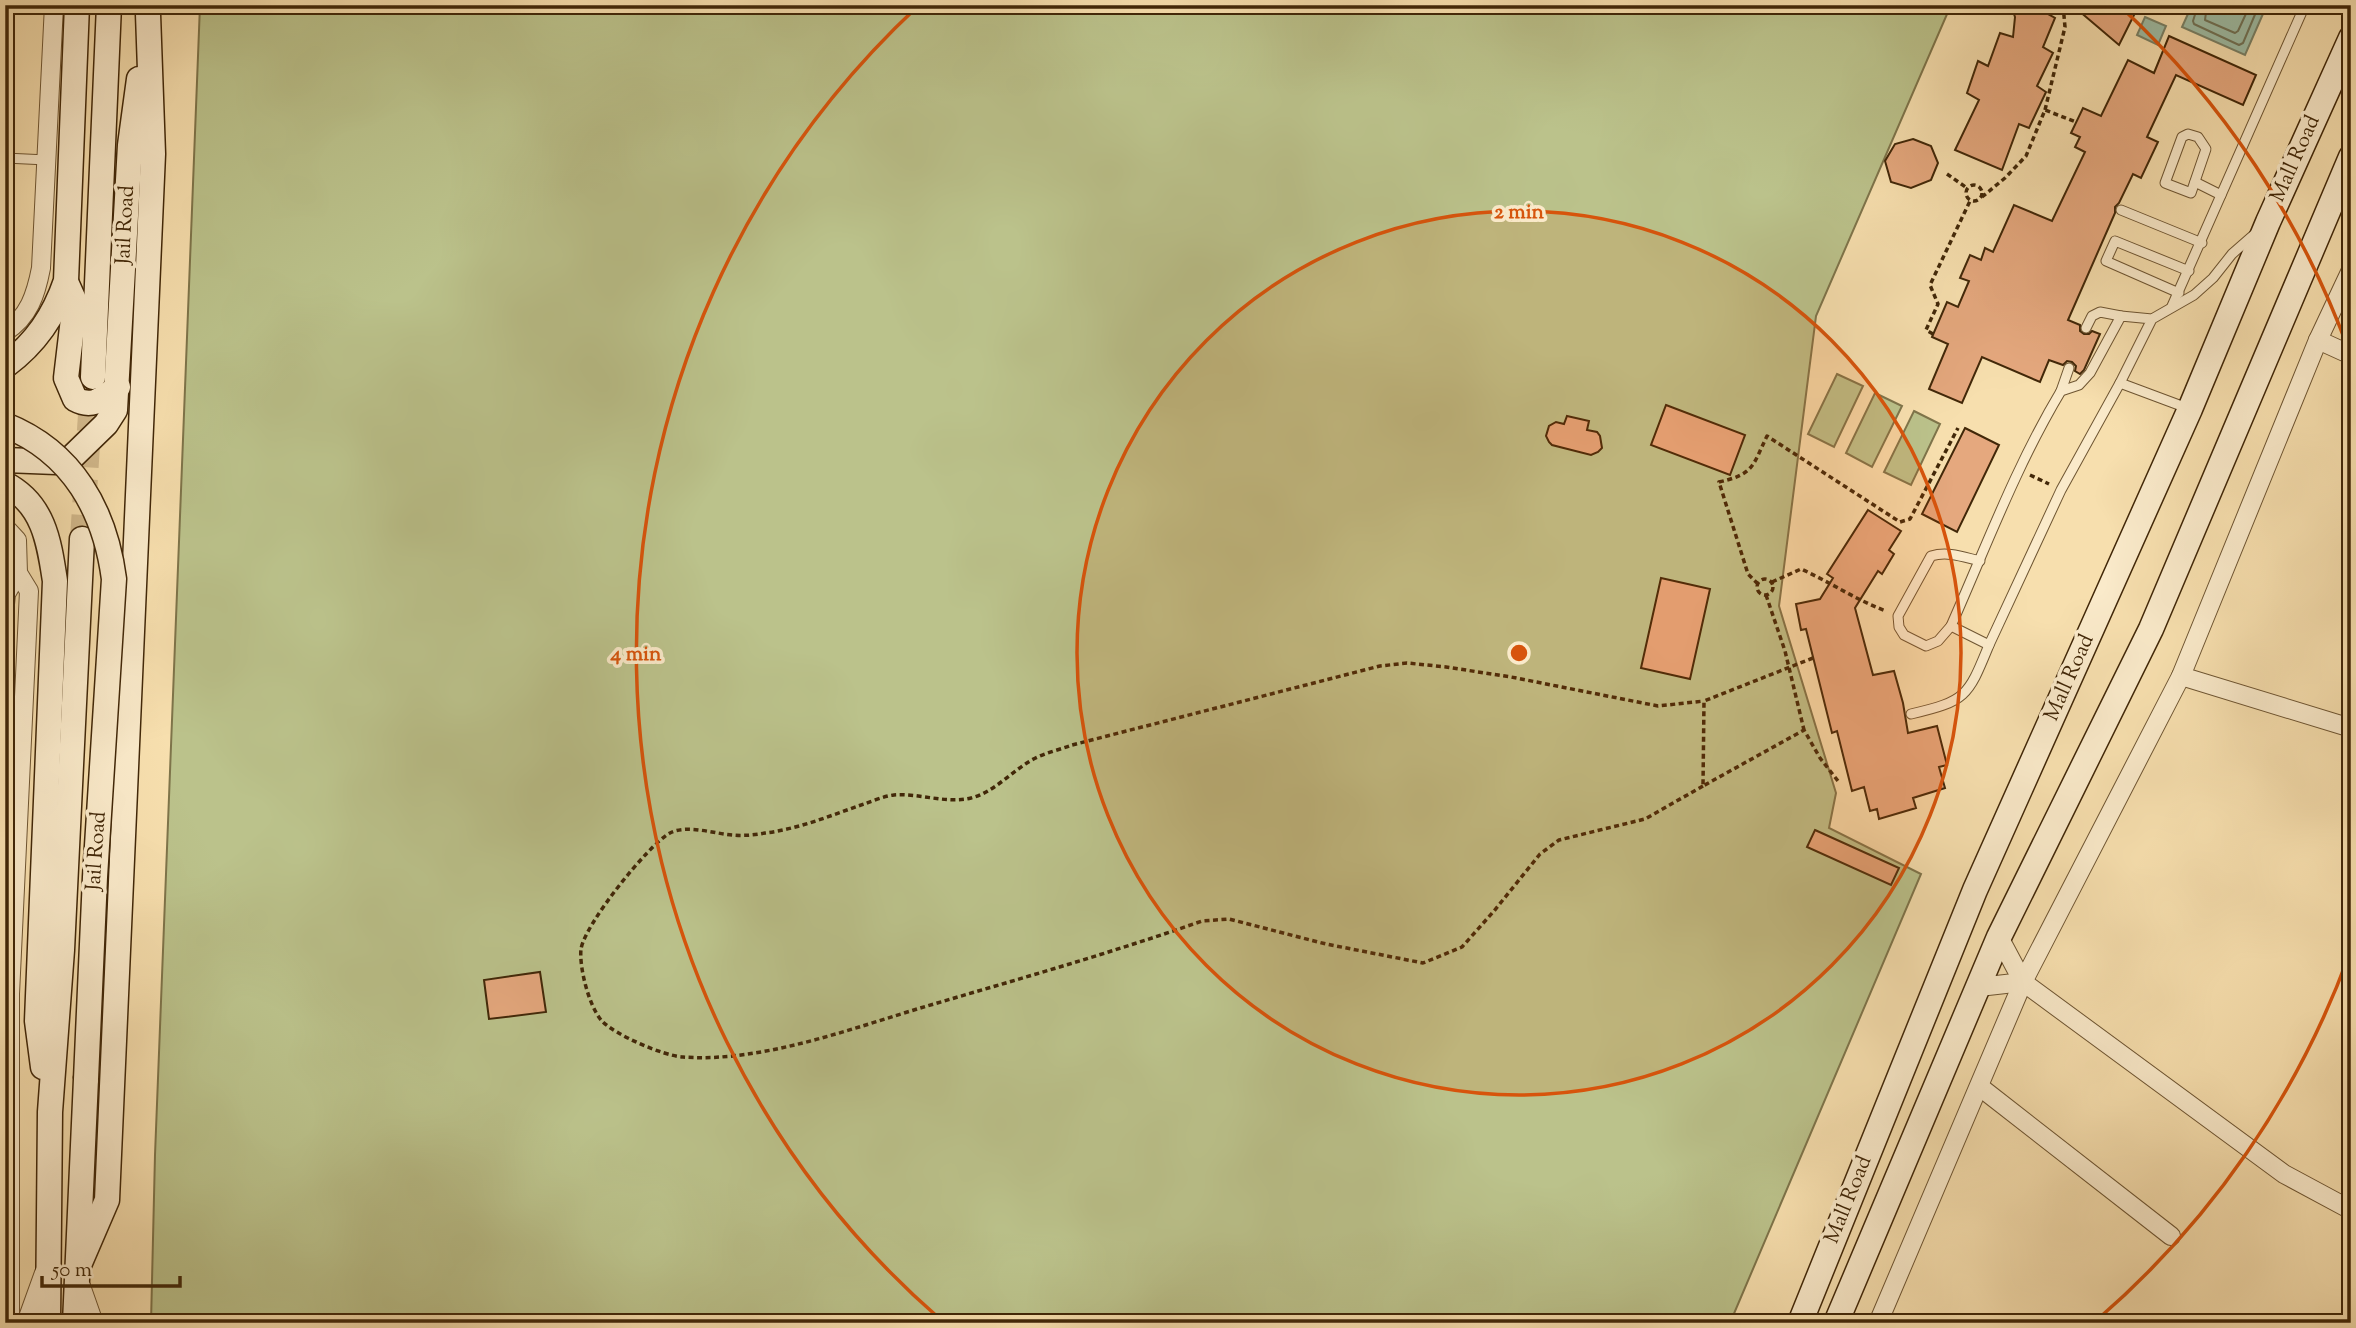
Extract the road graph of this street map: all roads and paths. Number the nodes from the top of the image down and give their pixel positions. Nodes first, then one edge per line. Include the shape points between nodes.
1 (54, 5) edge
2 (77, 5) edge
3 (109, 5) edge
4 (2063, 5) edge
5 (2305, 5) edge
6 (148, 10) edge
7 (2351, 38) edge
8 (2045, 110) junction
9 (2077, 122) dead end
10 (2351, 157) edge
11 (5, 158) edge
12 (47, 160) junction
13 (1947, 174) dead end
14 (2195, 182) junction
15 (1967, 188) junction
16 (2221, 195) junction
17 (1982, 197) junction
18 (1970, 201) junction
19 (2121, 209) dead end
20 (2268, 222) junction
21 (2202, 243) junction
22 (2351, 270) edge
23 (2189, 271) junction
24 (66, 281) junction
25 (2179, 293) junction
26 (2172, 308) junction
27 (2121, 316) junction
28 (2152, 318) junction
29 (2086, 328) dead end
30 (5, 332) edge
31 (1933, 334) dead end
32 (2318, 340) junction
33 (2351, 355) edge
34 (5, 366) edge
35 (2069, 368) dead end
36 (93, 377) tunnel mouth
37 (2120, 383) junction
38 (118, 387) junction
39 (2061, 391) junction
40 (2190, 409) junction
41 (5, 425) edge
42 (1958, 428) dead end
43 (5, 460) edge
44 (2019, 470) junction
45 (5, 484) edge
46 (2061, 490) junction
47 (5, 527) edge
48 (82, 539) tunnel mouth
49 (1980, 561) junction
50 (19, 573) junction
51 (1772, 582) junction
52 (1758, 584) junction
53 (1766, 595) junction
54 (5, 604) edge
55 (1898, 616) junction
56 (1951, 626) junction
57 (1989, 645) junction
58 (1813, 658) dead end
59 (1788, 667) junction
60 (2181, 676) junction
61 (1704, 701) junction
62 (1912, 714) dead end
63 (2351, 729) edge
64 (1804, 730) junction
65 (1838, 781) dead end
66 (1703, 786) junction
67 (9, 902) edge
68 (1999, 937) junction
69 (2023, 982) junction
70 (1979, 987) junction
71 (1980, 1087) junction
72 (50, 1112) junction
73 (2351, 1210) edge
74 (2171, 1236) dead end
75 (50, 1257) junction
76 (76, 1272) junction
77 (10, 1323) edge
78 (26, 1323) edge
79 (48, 1323) edge
80 (75, 1323) edge
81 (94, 1323) edge
82 (1800, 1323) edge
83 (1836, 1323) edge
84 (1878, 1323) edge

1 - 12 street
2 - 24 main road
3 - 36 main road, Jail Road
4 - 8 path via 2065,27
5 - 16 lane
6 - 38 main road, Jail Road via 130,145
6 - 76 main road via 153,154 107,1200
7 - 20 main road, Mall Road
8 - 9 path
8 - 17 path via 2026,156
10 - 68 main road, Mall Road via 2151,629
11 - 12 lane
12 - 30 street via 36,294 26,312
13 - 15 path
14 - 14 lane via 2206,149 2199,137 2188,134 2182,137 2165,183 2191,193
14 - 16 lane
15 - 17 path via 1979,186
15 - 18 path
16 - 21 lane
17 - 18 path
18 - 31 path via 1930,285 1938,304 1926,330
19 - 21 lane
20 - 26 lane via 2213,278
20 - 40 main road, Mall Road
21 - 23 lane
22 - 32 street
23 - 25 lane
23 - 25 lane via 2115,241 2106,261
24 - 34 main road via 45,327
24 - 38 main road via 75,302 66,378 69,390 75,399 90,404
25 - 26 lane
26 - 28 lane
27 - 28 lane
27 - 29 lane via 2100,312
27 - 39 lane via 2091,373 2079,385
28 - 37 lane
32 - 33 street
32 - 60 street
35 - 39 lane
37 - 40 lane
37 - 46 lane
38 - 43 main road, Jail Road via 111,418 77,454 63,462
39 - 44 lane
40 - 82 main road, Mall Road via 1975,890
41 - 76 main road, Jail Road, bridge via 46,448 81,485 104,528 114,579
42 - 52 path via 1910,519 1903,522 1767,436 1746,474 1719,482 1748,574
44 - 46 path
44 - 49 lane
45 - 72 main road via 34,506 47,533 55,581 37,1021
46 - 57 lane
47 - 50 street via 17,540
48 - 72 main road, Jail Road
49 - 55 lane via 1952,554 1931,556
49 - 56 lane
50 - 54 street
50 - 67 street via 29,590
51 - 52 path via 1764,578
51 - 53 path via 1773,590
51 - 55 path via 1801,569
52 - 53 path via 1758,592
53 - 59 path
55 - 56 lane via 1904,635 1926,646
56 - 57 lane
57 - 62 lane via 1975,681 1963,697
58 - 59 path
59 - 61 path
59 - 64 path
60 - 63 street
60 - 69 street
61 - 66 path
61 - 66 path via 1658,706 1446,667 1380,666 1072,745 1035,758 973,798 892,795 768,833 675,830 619,885 581,947 588,996 602,1021 633,1041 680,1057 723,1057 852,1029 1216,919 1423,963 1462,947 1540,854 1559,840 1644,818
64 - 65 path
64 - 66 path
67 - 77 street
68 - 69 street
68 - 70 main road, Mall Road
69 - 70 street
69 - 71 street
69 - 73 street via 2284,1174
70 - 83 main road, Mall Road
71 - 74 street
71 - 84 street
72 - 75 main road, Jail Road
75 - 78 street
75 - 79 main road, Jail Road
76 - 80 main road, Jail Road
76 - 81 street

